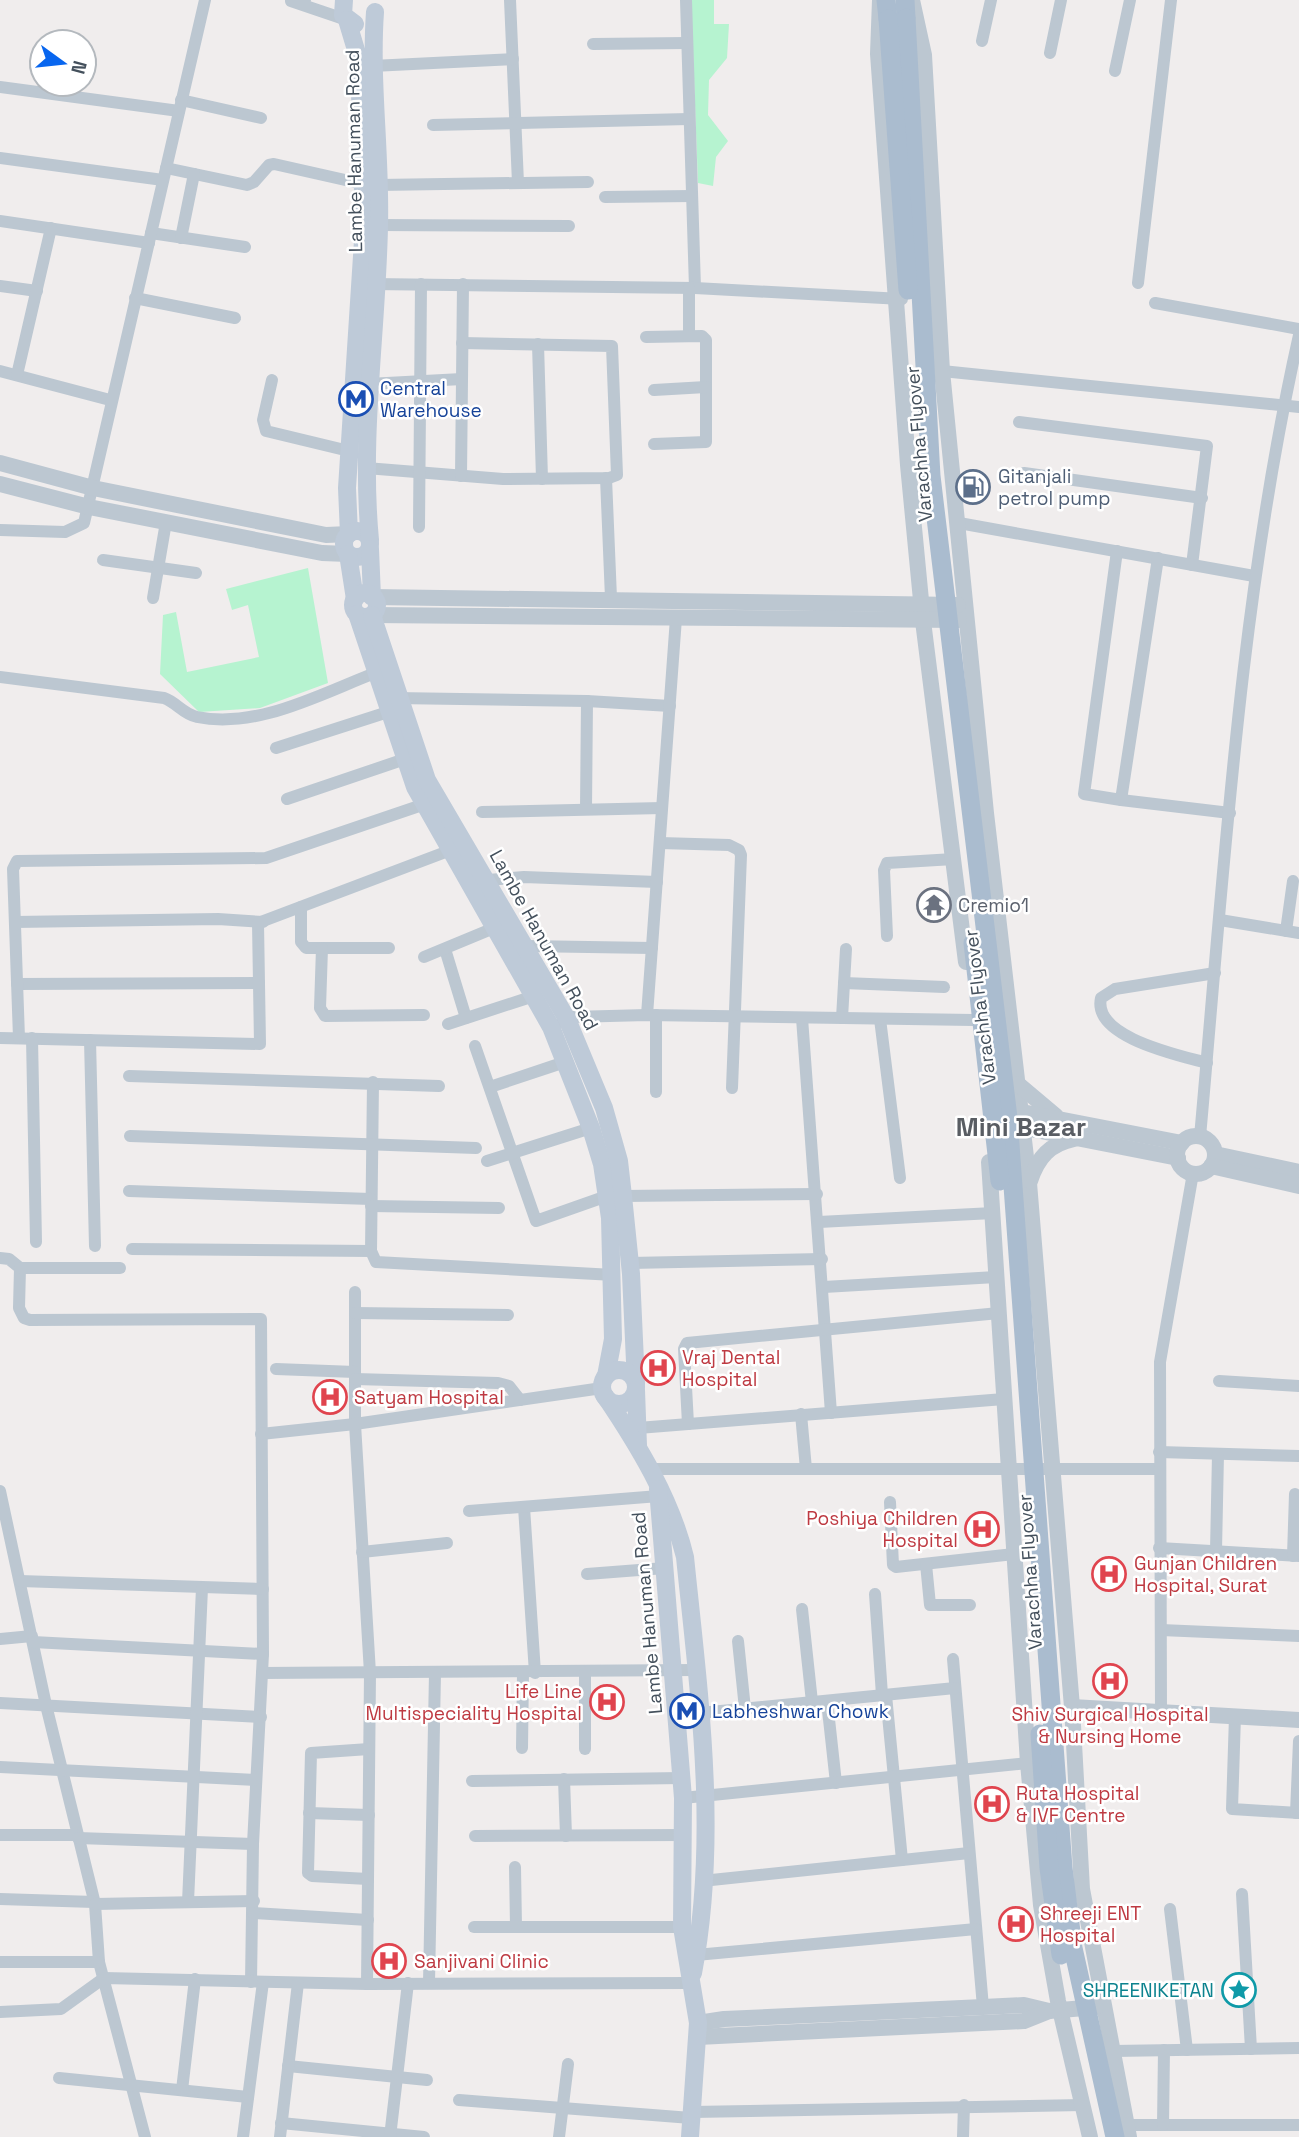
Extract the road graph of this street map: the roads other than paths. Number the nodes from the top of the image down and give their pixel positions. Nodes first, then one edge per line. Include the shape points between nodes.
1 (205, 0) edge
2 (294, 0) edge
3 (344, 0) edge
4 (510, 0) edge
5 (686, 0) edge
6 (880, 0) edge
7 (991, 0) edge
8 (1061, 0) edge
9 (1130, 0) edge
10 (1171, 0) edge
11 (374, 6) edge
12 (899, 7) edge
13 (346, 20) junction
14 (982, 41) dead end
15 (687, 43) junction
16 (593, 44) dead end
17 (1050, 53) dead end
18 (513, 59) junction
19 (372, 66) junction
20 (1115, 71) dead end
21 (0, 87) edge
22 (180, 105) junction
23 (261, 118) dead end
24 (689, 119) junction
25 (516, 123) junction
26 (433, 125) dead end
27 (0, 158) edge
28 (164, 174) junction
29 (194, 174) junction
30 (588, 182) dead end
31 (518, 183) junction
32 (371, 185) junction
33 (692, 196) junction
34 (604, 197) dead end
35 (0, 221) edge
36 (372, 225) junction
37 (569, 226) dead end
38 (51, 228) junction
39 (150, 238) junction
40 (181, 238) junction
41 (245, 247) dead end
42 (1138, 283) dead end
43 (368, 284) junction
44 (421, 284) junction
45 (463, 284) junction
46 (0, 286) edge
47 (692, 288) junction
48 (37, 291) junction
49 (939, 297) junction
50 (135, 298) junction
51 (898, 299) junction
52 (1155, 303) dead end
53 (235, 318) dead end
54 (1299, 328) edge
55 (1299, 335) edge
56 (689, 336) junction
57 (646, 337) dead end
58 (462, 343) junction
59 (538, 344) junction
60 (0, 371) edge
61 (942, 371) junction
62 (17, 375) junction
63 (461, 379) junction
64 (272, 380) dead end
65 (419, 382) junction
66 (368, 384) junction
67 (706, 387) junction
68 (654, 390) dead end
69 (110, 400) junction
70 (1284, 404) junction
71 (1299, 407) edge
72 (1019, 422) dead end
73 (654, 444) dead end
74 (349, 452) junction
75 (0, 463) edge
76 (366, 468) junction
77 (419, 473) junction
78 (1024, 473) dead end
79 (461, 476) junction
80 (606, 478) junction
81 (542, 479) junction
82 (0, 484) edge
83 (93, 488) junction
84 (1202, 498) junction
85 (89, 507) junction
86 (166, 522) junction
87 (959, 523) junction
88 (419, 527) dead end
89 (0, 530) edge
90 (349, 534) junction
91 (370, 545) junction
92 (1117, 551) junction
93 (348, 554) junction
94 (1158, 558) junction
95 (103, 560) dead end
96 (1192, 565) junction
97 (158, 568) junction
98 (196, 573) dead end
99 (1254, 576) junction
100 (153, 598) dead end
101 (611, 598) junction
102 (921, 605) junction
103 (364, 606) junction
104 (967, 613) junction
105 (676, 618) junction
106 (923, 621) junction
107 (375, 673) junction
108 (0, 677) edge
109 (587, 701) junction
110 (390, 703) junction
111 (670, 706) junction
112 (276, 748) dead end
113 (405, 759) junction
114 (286, 799) dead end
115 (1121, 800) junction
116 (425, 804) junction
117 (662, 808) junction
118 (586, 809) junction
119 (482, 811) dead end
120 (1230, 813) junction
121 (660, 843) junction
122 (451, 850) junction
123 (954, 859) junction
124 (0, 861) edge
125 (15, 863) junction
126 (488, 880) junction
127 (1293, 881) dead end
128 (657, 882) junction
129 (301, 907) junction
130 (1220, 920) junction
131 (15, 922) junction
132 (262, 922) junction
133 (494, 928) junction
134 (1292, 932) edge
135 (887, 936) dead end
136 (525, 946) junction
137 (322, 948) junction
138 (389, 948) dead end
139 (652, 948) junction
140 (846, 948) dead end
141 (445, 949) junction
142 (424, 957) dead end
143 (1215, 973) junction
144 (259, 983) junction
145 (844, 983) junction
146 (17, 984) junction
147 (944, 987) dead end
148 (534, 996) junction
149 (424, 1015) dead end
150 (652, 1015) junction
151 (466, 1017) junction
152 (735, 1017) junction
153 (802, 1018) junction
154 (842, 1018) junction
155 (568, 1019) junction
156 (880, 1019) junction
157 (973, 1020) junction
158 (448, 1024) dead end
159 (551, 1027) junction
160 (0, 1038) edge
161 (26, 1038) junction
162 (90, 1040) junction
163 (475, 1046) dead end
164 (565, 1062) junction
165 (1207, 1063) junction
166 (130, 1076) dead end
167 (373, 1082) junction
168 (1018, 1084) junction
169 (439, 1086) dead end
170 (490, 1087) junction
171 (732, 1088) dead end
172 (656, 1092) dead end
173 (984, 1113) junction
174 (1022, 1119) junction
175 (1059, 1119) junction
176 (591, 1128) junction
177 (130, 1136) dead end
178 (1200, 1136) junction
179 (1080, 1138) junction
180 (372, 1145) junction
181 (477, 1148) dead end
182 (1180, 1150) junction
183 (514, 1153) junction
184 (1213, 1160) junction
185 (487, 1161) dead end
186 (1299, 1172) edge
187 (1193, 1173) junction
188 (900, 1178) dead end
189 (1029, 1183) junction
190 (1299, 1186) edge
191 (129, 1191) dead end
192 (817, 1194) junction
193 (615, 1196) junction
194 (371, 1202) junction
195 (499, 1208) dead end
196 (993, 1213) junction
197 (819, 1222) junction
198 (36, 1242) dead end
199 (95, 1246) dead end
200 (132, 1249) dead end
201 (370, 1251) junction
202 (0, 1258) edge
203 (822, 1259) junction
204 (630, 1263) junction
205 (20, 1268) junction
206 (120, 1268) dead end
207 (614, 1275) junction
208 (996, 1277) junction
209 (824, 1287) junction
210 (355, 1292) dead end
211 (355, 1313) junction
212 (999, 1314) junction
213 (508, 1315) dead end
214 (826, 1330) junction
215 (276, 1369) dead end
216 (355, 1376) junction
217 (1219, 1381) dead end
218 (1299, 1386) edge
219 (604, 1387) junction
220 (636, 1387) junction
221 (1004, 1399) junction
222 (520, 1400) junction
223 (831, 1413) junction
224 (801, 1414) junction
225 (355, 1424) junction
226 (688, 1424) junction
227 (261, 1434) junction
228 (638, 1437) junction
229 (1159, 1452) junction
230 (1218, 1454) junction
231 (1299, 1456) edge
232 (1007, 1468) junction
233 (1158, 1468) junction
234 (649, 1469) junction
235 (806, 1469) junction
236 (1052, 1469) junction
237 (0, 1491) edge
238 (658, 1493) junction
239 (1295, 1494) dead end
240 (890, 1502) dead end
241 (524, 1507) junction
242 (470, 1511) dead end
243 (447, 1543) dead end
244 (6, 1546) edge
245 (1159, 1548) junction
246 (1216, 1551) junction
247 (362, 1552) junction
248 (1014, 1554) junction
249 (1296, 1556) edge
250 (926, 1564) junction
251 (665, 1568) junction
252 (587, 1574) dead end
253 (20, 1581) junction
254 (202, 1588) junction
255 (263, 1589) junction
256 (875, 1594) dead end
257 (970, 1605) dead end
258 (802, 1609) dead end
259 (1161, 1630) junction
260 (1299, 1636) edge
261 (0, 1639) edge
262 (32, 1639) junction
263 (738, 1641) dead end
264 (199, 1651) junction
265 (262, 1654) junction
266 (953, 1659) dead end
267 (696, 1670) junction
268 (674, 1671) junction
269 (585, 1672) junction
270 (262, 1673) junction
271 (370, 1673) junction
272 (435, 1673) junction
273 (529, 1673) junction
274 (955, 1688) junction
275 (885, 1695) junction
276 (827, 1701) junction
277 (812, 1702) junction
278 (0, 1703) edge
279 (46, 1704) junction
280 (1072, 1707) junction
281 (745, 1709) junction
282 (1161, 1711) junction
283 (196, 1713) junction
284 (701, 1713) junction
285 (1235, 1716) junction
286 (261, 1717) junction
287 (1299, 1720) edge
288 (1299, 1741) edge
289 (522, 1748) dead end
290 (369, 1749) junction
291 (585, 1749) dead end
292 (1028, 1763) junction
293 (0, 1767) edge
294 (62, 1770) junction
295 (963, 1770) junction
296 (193, 1776) junction
297 (895, 1777) junction
298 (682, 1778) junction
299 (564, 1779) junction
300 (256, 1780) junction
301 (472, 1781) dead end
302 (836, 1783) junction
303 (706, 1796) junction
304 (683, 1798) junction
305 (309, 1812) junction
306 (1298, 1813) edge
307 (369, 1815) junction
308 (0, 1835) edge
309 (684, 1835) junction
310 (77, 1836) junction
311 (475, 1836) dead end
312 (566, 1836) junction
313 (191, 1842) junction
314 (253, 1844) junction
315 (969, 1853) junction
316 (902, 1860) junction
317 (515, 1867) dead end
318 (368, 1879) junction
319 (702, 1881) junction
320 (1242, 1894) dead end
321 (0, 1899) edge
322 (188, 1902) junction
323 (95, 1903) junction
324 (254, 1907) junction
325 (1170, 1909) dead end
326 (368, 1920) junction
327 (474, 1927) dead end
328 (516, 1927) junction
329 (682, 1927) junction
330 (976, 1928) junction
331 (696, 1955) junction
332 (0, 1962) edge
333 (99, 1962) junction
334 (104, 1978) junction
335 (195, 1979) junction
336 (257, 1982) junction
337 (298, 1983) junction
338 (408, 1983) junction
339 (429, 1983) junction
340 (691, 1983) junction
341 (367, 1984) junction
342 (1104, 2006) junction
343 (983, 2007) junction
344 (1055, 2011) junction
345 (0, 2012) edge
346 (698, 2030) junction
347 (1299, 2048) edge
348 (1251, 2049) junction
349 (1164, 2050) junction
350 (1186, 2050) junction
351 (1113, 2051) junction
352 (568, 2064) dead end
353 (288, 2066) junction
354 (397, 2077) junction
355 (59, 2078) dead end
356 (427, 2080) dead end
357 (133, 2085) junction
358 (182, 2090) junction
359 (248, 2097) junction
360 (459, 2100) dead end
361 (964, 2105) junction
362 (1083, 2105) junction
363 (563, 2109) junction
364 (691, 2115) junction
365 (281, 2123) junction
366 (1163, 2125) junction
367 (1299, 2125) edge
368 (1124, 2133) edge
369 (391, 2135) edge
370 (145, 2137) edge
371 (243, 2137) edge
372 (280, 2137) edge
373 (424, 2137) edge
374 (559, 2137) edge
375 (690, 2137) edge
376 (963, 2137) edge
377 (1090, 2137) edge
378 (1102, 2137) edge

1 - 22 street
2 - 13 street
3 - 13 main road
4 - 18 street
5 - 15 street
6 - 51 street via 878,54
7 - 14 street
8 - 17 street
9 - 20 street
10 - 42 street
11 - 13 main road via 363,24
11 - 19 main road, Lambe Hanuman Road
12 - 49 street via 924,55
12 - 368 main road, Varachha Flyover, bridge via 931,476 1008,1118 1063,1868 1073,1948
12 - 378 main road, Varachha Flyover, bridge via 923,505 1003,1208 1049,1868 1060,1950
13 - 32 main road via 359,60
15 - 16 street
15 - 24 street
18 - 19 street
18 - 25 street
19 - 32 main road, Lambe Hanuman Road
21 - 22 street
22 - 23 street
22 - 28 street
24 - 25 street
24 - 33 street
25 - 26 street
25 - 31 street
27 - 28 street
28 - 29 street
28 - 39 street
29 - 32 street via 247,185 268,164 274,164
29 - 40 street
30 - 31 street
31 - 32 street
32 - 36 main road, Lambe Hanuman Road
33 - 34 street
33 - 47 street
35 - 38 street
36 - 37 street
36 - 43 main road, Lambe Hanuman Road
38 - 39 street
38 - 48 street
39 - 40 street
39 - 50 street
40 - 41 street
43 - 44 street
43 - 66 main road, Lambe Hanuman Road
43 - 74 main road
44 - 45 street
44 - 65 street
45 - 47 street
45 - 58 street
46 - 48 street
47 - 51 street
47 - 56 street
48 - 62 street
49 - 51 street
49 - 61 street
50 - 53 street
50 - 69 street
51 - 102 street
52 - 54 street
55 - 70 street
56 - 57 street
56 - 67 street via 706,338
58 - 59 street
58 - 63 street
59 - 80 street via 608,344 614,349 618,471 614,478
59 - 81 street
60 - 62 street
61 - 70 street
61 - 87 street
62 - 69 street
63 - 65 street
63 - 79 street
64 - 74 street via 262,420 266,431
65 - 66 street
65 - 77 street
66 - 76 main road, Lambe Hanuman Road
67 - 68 street
67 - 73 street via 705,443
69 - 83 street
70 - 71 street
70 - 99 street
72 - 84 street via 1205,444 1209,450
74 - 90 main road
75 - 83 street
76 - 77 street
76 - 91 main road, Lambe Hanuman Road
77 - 79 street
77 - 88 street
78 - 84 street
79 - 81 street
80 - 81 street
80 - 101 street
82 - 85 street
83 - 85 street
83 - 90 street via 326,535
84 - 96 street
85 - 86 street
85 - 89 street via 84,523 76,530
86 - 93 street via 322,553
86 - 97 street
87 - 92 street
87 - 104 street
90 - 91 main road via 361,531
90 - 93 main road via 344,542
91 - 93 main road via 360,558
91 - 103 main road, Lambe Hanuman Road
92 - 94 street
92 - 115 street via 1084,794
93 - 103 main road
94 - 96 street
94 - 115 street
95 - 97 street
96 - 99 street
97 - 98 street
97 - 100 street
99 - 120 street
101 - 102 street
101 - 103 street
102 - 104 street
102 - 106 street
103 - 105 street
103 - 107 main road, Lambe Hanuman Road
103 - 110 main road, Lambe Hanuman Road
104 - 106 street
104 - 168 street
105 - 106 street
105 - 111 street
106 - 123 street
107 - 108 street via 269,713 208,718 188,714 164,698
107 - 110 main road, Lambe Hanuman Road
109 - 110 street
109 - 111 street
109 - 118 street
110 - 112 street
110 - 113 main road, Lambe Hanuman Road
110 - 126 main road, Lambe Hanuman Road via 427,780
111 - 117 street
113 - 114 street
113 - 116 main road, Lambe Hanuman Road
115 - 120 street
116 - 122 main road, Lambe Hanuman Road
116 - 125 street via 266,858
117 - 118 street
117 - 121 street
118 - 119 street
120 - 130 street
121 - 128 street
121 - 152 street via 729,845 739,850
122 - 129 street
122 - 133 main road, Lambe Hanuman Road
123 - 135 street via 887,863
123 - 157 street
124 - 125 street
125 - 131 street
126 - 128 street
126 - 136 main road, Lambe Hanuman Road
127 - 134 street
128 - 139 street
129 - 132 street
129 - 137 street via 302,946
130 - 134 street
130 - 143 street
131 - 132 street
131 - 146 street
132 - 144 street via 258,923
133 - 141 street
133 - 148 main road, Lambe Hanuman Road
136 - 139 street
136 - 155 main road, Lambe Hanuman Road
137 - 138 street
137 - 149 street via 320,1008 325,1016
139 - 150 street
140 - 145 street
141 - 142 street
141 - 151 street
143 - 165 street
143 - 165 street via 1115,989 1101,998 1099,1009 1102,1018 1135,1040
144 - 146 street
144 - 162 street via 260,1044
145 - 147 street
145 - 154 street
146 - 161 street
148 - 151 street
148 - 159 main road, Lambe Hanuman Road
150 - 152 street
150 - 155 street
150 - 172 street
151 - 158 street
152 - 153 street
152 - 171 street
153 - 154 street
153 - 192 street
154 - 156 street
155 - 159 street
155 - 193 main road, Lambe Hanuman Road via 604,1108 619,1161
156 - 157 street
156 - 188 street
157 - 173 street
159 - 164 main road, Lambe Hanuman Road
160 - 161 street
161 - 162 street
161 - 198 street
162 - 199 street
163 - 170 street
164 - 170 street
164 - 176 main road, Lambe Hanuman Road
165 - 178 street
166 - 167 street
167 - 169 street
167 - 180 street
168 - 174 street
168 - 175 street
170 - 183 street
173 - 174 street
173 - 196 street
174 - 175 street
174 - 179 street
174 - 189 street
175 - 182 street
176 - 183 street
176 - 193 main road, Lambe Hanuman Road
177 - 180 street
178 - 182 street via 1188,1138
178 - 184 street via 1210,1143
179 - 182 street
179 - 189 street via 1063,1141 1045,1153
180 - 181 street
180 - 194 street
182 - 187 street via 1185,1170
183 - 185 street
183 - 193 street via 536,1221
184 - 186 street
184 - 187 street via 1204,1172
184 - 190 street
187 - 229 street via 1160,1362
189 - 236 street
191 - 194 street
192 - 193 street
192 - 197 street
193 - 204 main road, Lambe Hanuman Road
193 - 207 main road, Lambe Hanuman Road
194 - 195 street
194 - 201 street
196 - 197 street
196 - 208 street
197 - 203 street
200 - 201 street
201 - 207 street via 376,1262 387,1265
202 - 205 street
203 - 204 street
203 - 209 street
204 - 220 main road, Lambe Hanuman Road
205 - 206 street
205 - 227 street via 19,1308 30,1320 261,1319
207 - 219 main road, Lambe Hanuman Road via 613,1339
208 - 209 street
208 - 212 street
209 - 214 street
210 - 211 street
211 - 213 street
211 - 216 street
212 - 214 street
212 - 221 street
214 - 223 street
214 - 226 street via 687,1343
215 - 216 street
216 - 222 street via 498,1382 509,1386
216 - 225 street
217 - 218 street
219 - 220 main road via 615,1370 626,1371
219 - 220 main road via 614,1404 625,1403
219 - 222 street
219 - 228 main road
220 - 228 main road, Lambe Hanuman Road
221 - 223 street
221 - 232 street
222 - 225 street
223 - 224 street
224 - 226 street
224 - 235 street
225 - 227 street
225 - 247 street
226 - 228 street
227 - 255 street
228 - 234 main road
229 - 230 street
229 - 233 street
230 - 231 street
230 - 246 street
232 - 235 street
232 - 236 street
232 - 248 street
233 - 236 street
233 - 245 street
234 - 235 street
234 - 238 main road
236 - 280 street
237 - 244 street
238 - 241 street
238 - 251 main road, Lambe Hanuman Road
238 - 267 main road, Lambe Hanuman Road via 679,1530 685,1557
239 - 249 street
240 - 250 street via 893,1565
241 - 242 street
241 - 273 street
243 - 247 street
244 - 253 street
245 - 246 street
245 - 259 street
246 - 249 street
247 - 271 street
248 - 250 street
248 - 292 street
250 - 257 street via 931,1606
251 - 252 street
251 - 268 main road, Lambe Hanuman Road
253 - 254 street
253 - 262 street
254 - 255 street
254 - 264 street
255 - 265 street
256 - 275 street
258 - 277 street
259 - 260 street
259 - 282 street
261 - 262 street
262 - 264 street
262 - 279 street
263 - 281 street
264 - 265 street
264 - 283 street
265 - 270 street
266 - 274 street
267 - 268 street
267 - 284 main road, Lambe Hanuman Road
268 - 269 street
268 - 298 main road, Lambe Hanuman Road
269 - 273 street
269 - 291 street
270 - 271 street
270 - 286 street
271 - 272 street
271 - 290 street
272 - 273 street
272 - 339 street
273 - 289 street
274 - 275 street
274 - 295 street
275 - 276 street
275 - 297 street
276 - 277 street
276 - 302 street
277 - 281 street
278 - 279 street
279 - 283 street
279 - 294 street
280 - 282 street
280 - 342 street via 1082,1889
281 - 284 street
282 - 285 street
283 - 286 street
283 - 296 street
284 - 303 main road, Lambe Hanuman Road
285 - 287 street
285 - 306 street via 1232,1809
286 - 300 street
288 - 306 street
290 - 305 street via 312,1751
290 - 307 street
292 - 295 street
292 - 344 street
293 - 294 street
294 - 296 street
294 - 310 street
295 - 297 street
295 - 315 street
296 - 300 street
296 - 313 street
297 - 302 street
297 - 316 street
298 - 299 street
298 - 304 main road, Lambe Hanuman Road
299 - 301 street
299 - 312 street
300 - 314 street
302 - 303 street
303 - 304 street
303 - 319 main road, Lambe Hanuman Road
304 - 309 main road, Lambe Hanuman Road
305 - 307 street
305 - 318 street via 309,1875
307 - 318 street
308 - 310 street
309 - 312 street
309 - 329 main road, Lambe Hanuman Road
310 - 313 street
310 - 323 street
311 - 312 street
313 - 314 street
313 - 322 street
314 - 324 street
315 - 316 street
315 - 330 street
316 - 319 street
317 - 328 street
318 - 326 street
319 - 331 main road, Lambe Hanuman Road
320 - 348 street
321 - 323 street
322 - 323 street
322 - 324 street
323 - 333 street
324 - 326 street
324 - 336 street
325 - 350 street
326 - 341 street
327 - 328 street
328 - 329 street
329 - 340 main road, Lambe Hanuman Road
330 - 331 street
330 - 343 street
331 - 340 main road, Lambe Hanuman Road
332 - 333 street
333 - 334 street
334 - 335 street
334 - 345 street via 61,2009
334 - 357 street
335 - 336 street
335 - 358 street
336 - 337 street
336 - 359 street
337 - 341 street
337 - 353 street
338 - 339 street
338 - 341 street
338 - 354 street
339 - 340 street
340 - 346 main road, Lambe Hanuman Road
342 - 344 street
342 - 351 street
343 - 344 street via 1024,2005
343 - 346 street via 724,2019
344 - 346 street via 1024,2021
344 - 362 street
346 - 364 main road, Lambe Hanuman Road
347 - 348 street
348 - 350 street
349 - 350 street
349 - 351 street
349 - 366 street
351 - 368 street
352 - 363 street
353 - 354 street
353 - 365 street
354 - 356 street
354 - 369 street
355 - 357 street
357 - 358 street
357 - 370 street
358 - 359 street
359 - 371 street
360 - 363 street
361 - 362 street
361 - 364 street
361 - 376 street
362 - 377 street
363 - 364 street
363 - 374 street
364 - 375 main road, Lambe Hanuman Road
365 - 369 street
365 - 372 street
366 - 367 street
366 - 368 street
369 - 373 street

